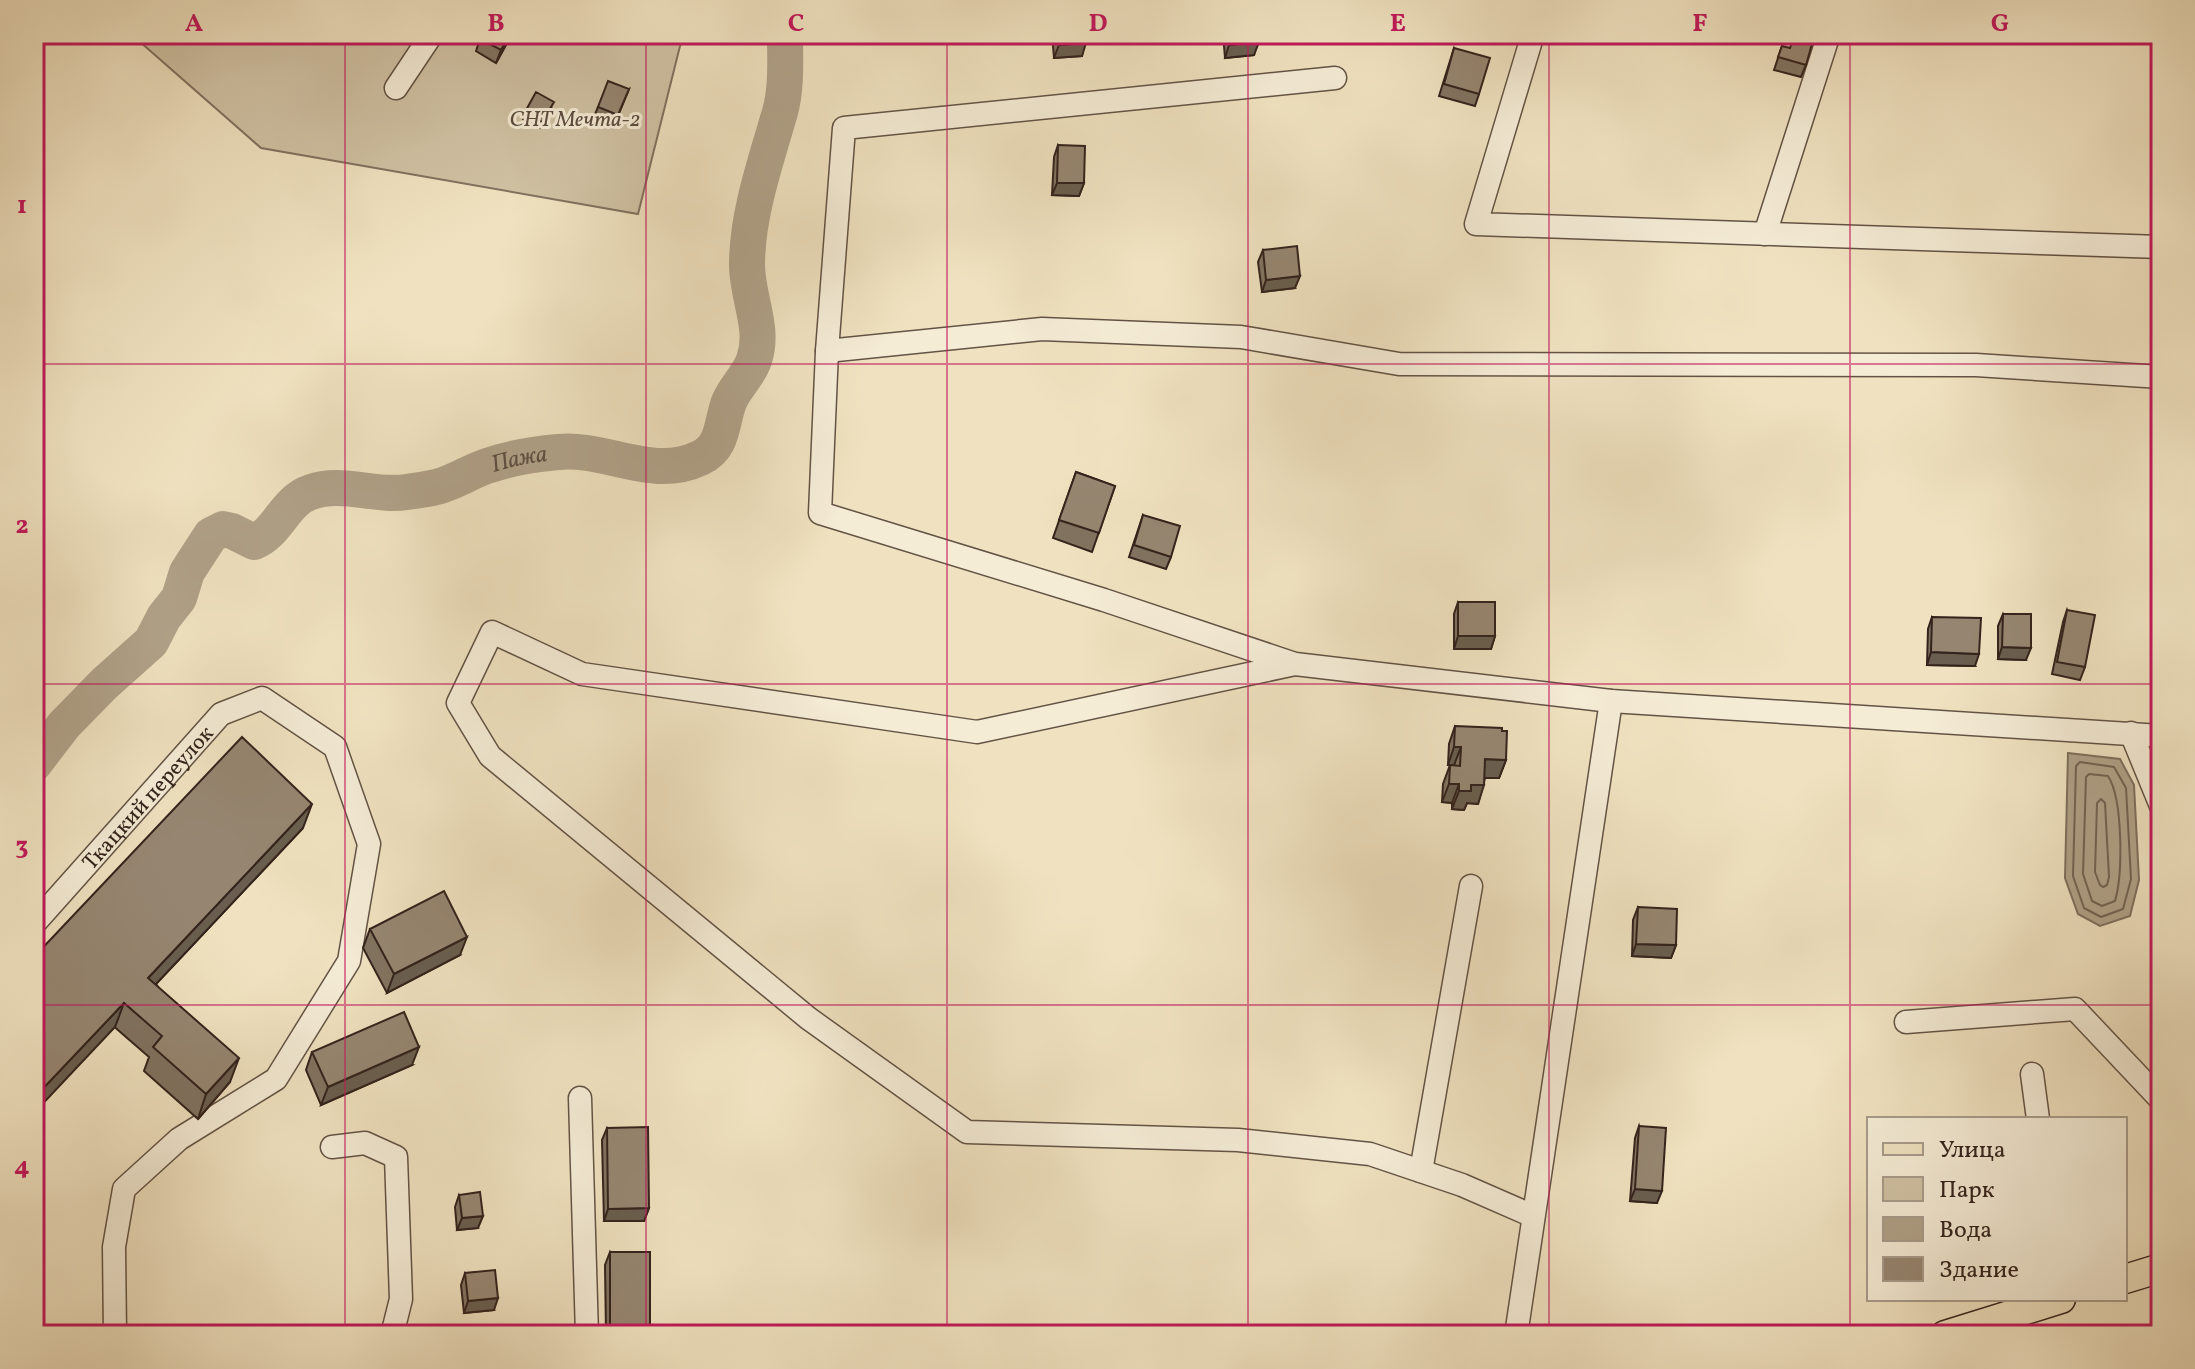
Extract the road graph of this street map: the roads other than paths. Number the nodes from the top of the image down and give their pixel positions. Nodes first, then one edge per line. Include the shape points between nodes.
1 (432, 34) edge
2 (1533, 34) edge
3 (1829, 34) edge
4 (1335, 78) dead end
5 (396, 88) dead end
6 (1765, 234) junction
7 (2161, 247) edge
8 (827, 351) junction
9 (2161, 377) edge
10 (1295, 664) junction
11 (1611, 701) junction
12 (2131, 733) junction
13 (2161, 736) edge
14 (2161, 806) edge
15 (1471, 886) dead end
16 (34, 924) edge
17 (1906, 1022) dead end
18 (2032, 1074) dead end
19 (580, 1098) dead end
20 (2161, 1100) edge
21 (2038, 1117) edge
22 (332, 1147) dead end
23 (1421, 1171) junction
24 (1533, 1216) junction
25 (2161, 1268) edge
26 (2127, 1278) edge
27 (2054, 1301) edge
28 (115, 1335) edge
29 (392, 1335) edge
30 (587, 1335) edge
31 (1516, 1335) edge
32 (1945, 1335) edge

1 - 5 street
2 - 6 street via 1476,224
3 - 6 street
4 - 8 street via 844,128
6 - 7 street
8 - 9 street via 1042,329 1241,337 1399,364 1976,365
8 - 10 street via 820,513
10 - 11 street
10 - 23 street via 977,732 582,674 492,632 458,703 490,756 808,1018 967,1132 1238,1140 1370,1154
11 - 12 street
11 - 24 street
12 - 13 street
12 - 14 street
15 - 23 street
16 - 28 street, Ткацкий переулок via 221,714 262,698 335,747 369,844 349,961 276,1079 179,1139 124,1189 114,1247
17 - 20 street via 2075,1009
18 - 21 street
19 - 30 street
22 - 29 street via 365,1143 396,1157 401,1299
23 - 24 street
24 - 31 street
25 - 26 main road
27 - 32 main road

